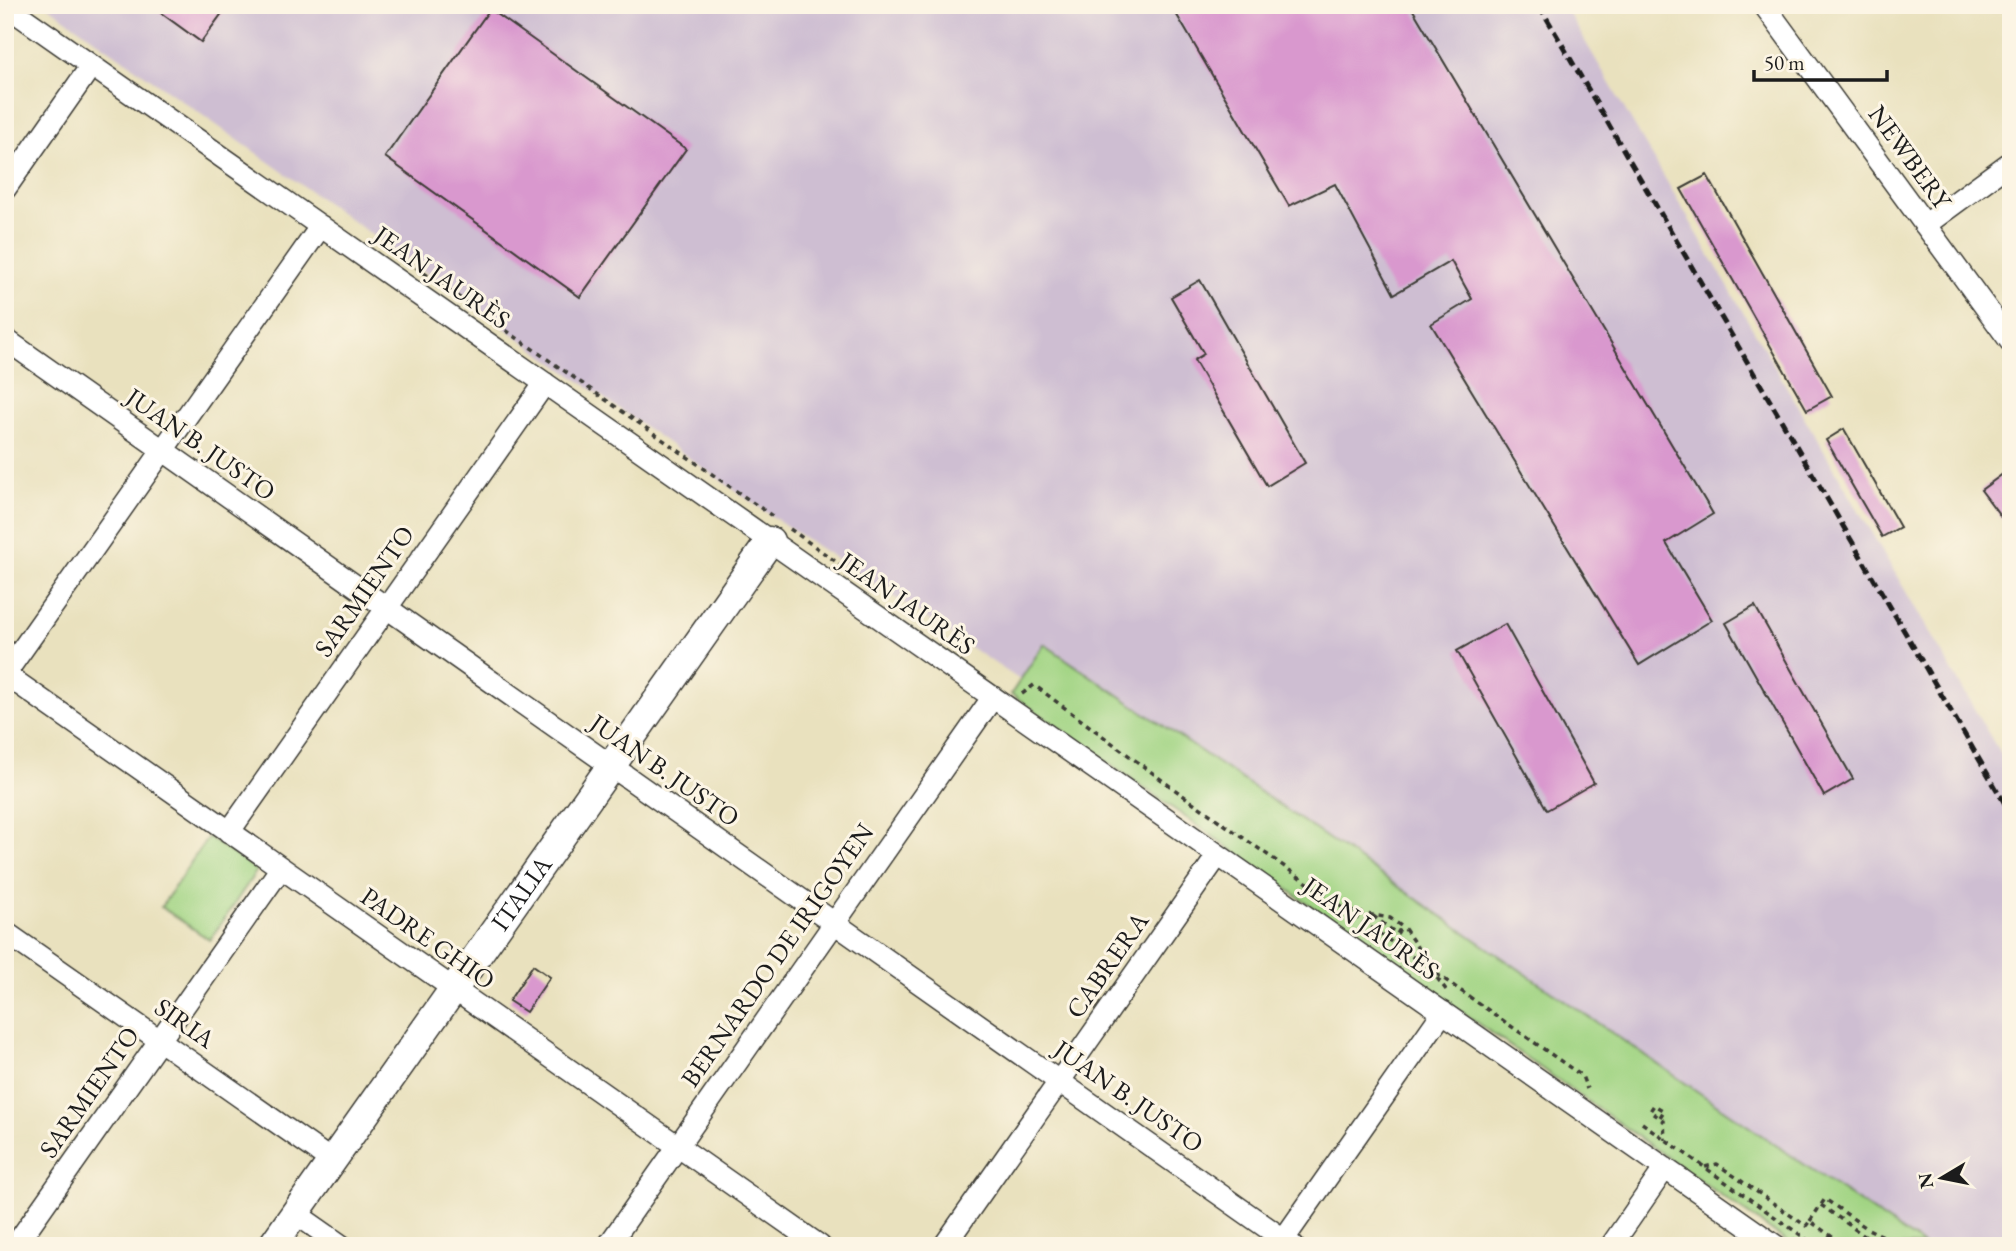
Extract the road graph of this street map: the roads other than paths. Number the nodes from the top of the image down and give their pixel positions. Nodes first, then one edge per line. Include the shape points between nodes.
1 (5, 5) edge
2 (1764, 5) edge
3 (91, 66) junction
4 (2011, 162) edge
5 (5, 189) edge
6 (1925, 225) junction
7 (321, 226) junction
8 (5, 339) edge
9 (2011, 342) edge
10 (545, 383) junction
11 (163, 450) junction
12 (770, 541) junction
13 (386, 608) junction
14 (5, 674) edge
15 (1000, 702) junction
16 (610, 766) junction
17 (229, 832) junction
18 (1219, 855) junction
19 (281, 868) junction
20 (834, 923) junction
21 (5, 932) edge
22 (453, 990) junction
23 (1447, 1004) junction
24 (160, 1040) junction
25 (1059, 1082) junction
26 (677, 1147) junction
27 (1665, 1158) junction
28 (332, 1161) junction
29 (295, 1213) junction
30 (1782, 1240) edge
31 (1285, 1244) edge
32 (15, 1246) edge
33 (272, 1246) edge
34 (342, 1246) edge
35 (608, 1246) edge
36 (820, 1246) edge
37 (944, 1246) edge
38 (1611, 1246) edge

1 - 3 street, JEAN JAURÈS
2 - 6 street, NEWBERY
3 - 5 street
3 - 7 street, JEAN JAURÈS
4 - 6 street
6 - 9 street, NEWBERY
7 - 10 street, JEAN JAURÈS
7 - 11 street
8 - 11 street, JUAN B. JUSTO
10 - 12 street, JEAN JAURÈS
10 - 13 street, SARMIENTO
11 - 13 street, JUAN B. JUSTO
11 - 14 street
12 - 15 street, JEAN JAURÈS
12 - 16 street, ITALIA
13 - 16 street, JUAN B. JUSTO
13 - 17 street, SARMIENTO
14 - 17 street, PADRE GHIO
15 - 18 street, JEAN JAURÈS
15 - 20 street, BERNARDO DE IRIGOYEN
16 - 20 street, JUAN B. JUSTO
16 - 22 street, ITALIA
17 - 19 street, PADRE GHIO
18 - 23 street, JEAN JAURÈS
18 - 25 street, CABRERA
19 - 22 street, PADRE GHIO
19 - 24 street, SARMIENTO
20 - 25 street, JUAN B. JUSTO
20 - 26 street, BERNARDO DE IRIGOYEN
21 - 24 street, SIRIA
22 - 26 street, PADRE GHIO
22 - 28 street, ITALIA
23 - 27 street, JEAN JAURÈS
23 - 31 street
24 - 28 street, SIRIA
24 - 32 street, SARMIENTO
25 - 31 street, JUAN B. JUSTO
25 - 37 street, CABRERA
26 - 35 street, BERNARDO DE IRIGOYEN
26 - 36 street, PADRE GHIO
27 - 30 street, JEAN JAURÈS
27 - 38 street
28 - 29 street, ITALIA
29 - 33 street, ITALIA
29 - 34 street

